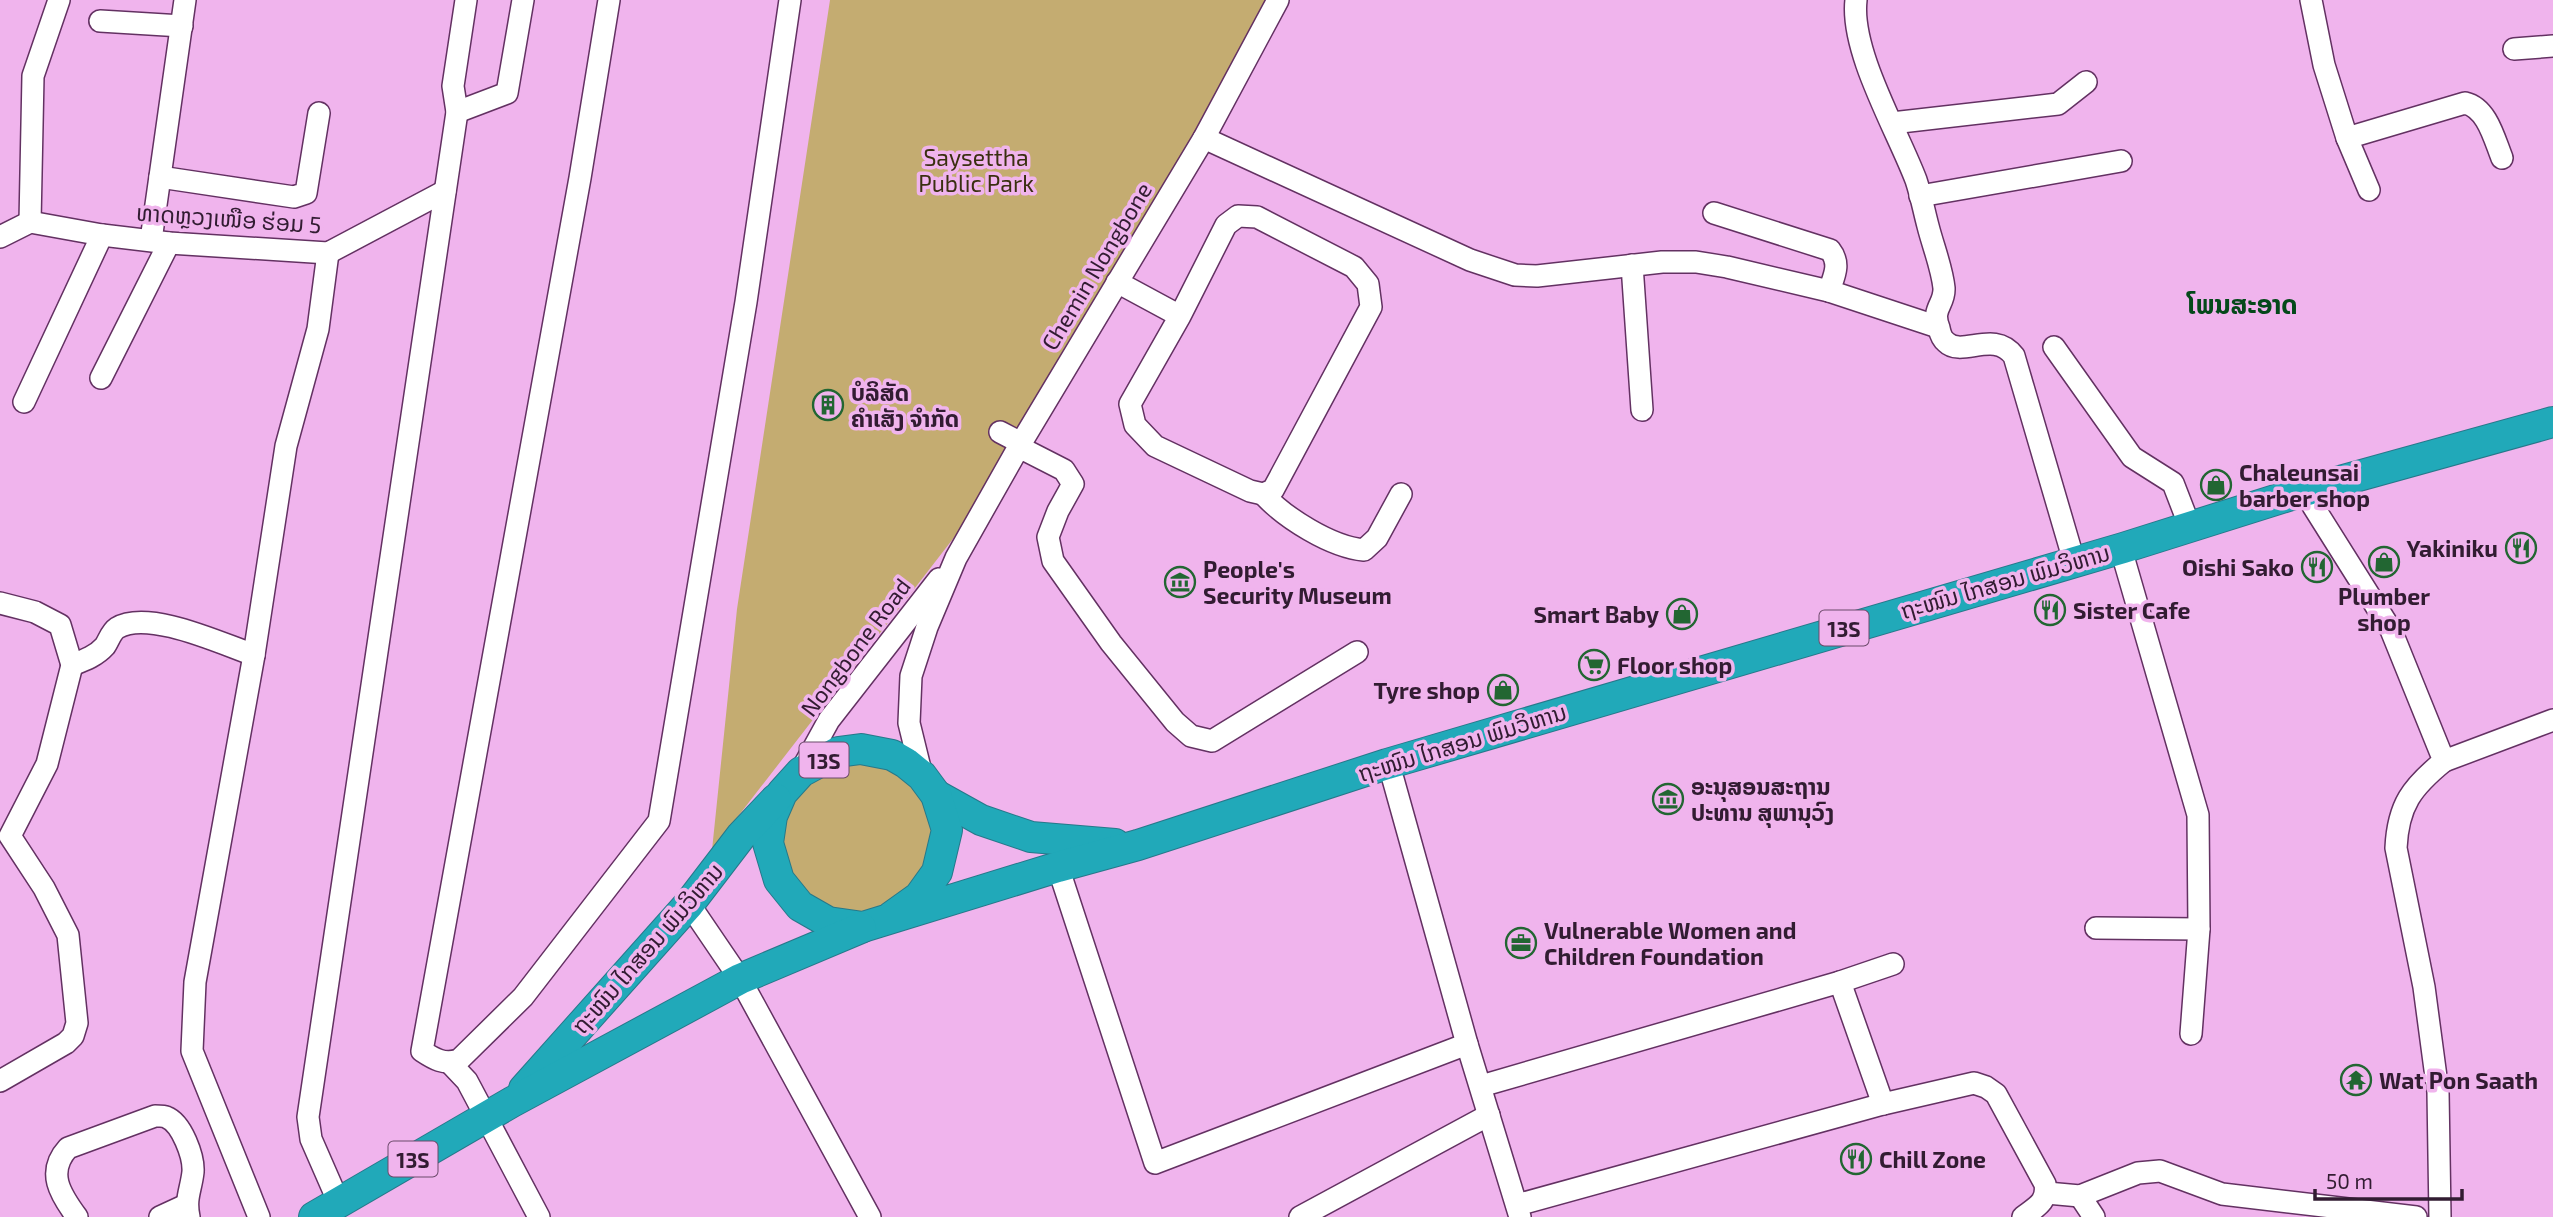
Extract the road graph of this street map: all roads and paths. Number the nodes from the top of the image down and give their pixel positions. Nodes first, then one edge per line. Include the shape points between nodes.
1 (59, 0) edge
2 (186, 0) edge
3 (466, 0) edge
4 (523, 0) edge
5 (609, 0) edge
6 (790, 0) edge
7 (1278, 0) edge
8 (1856, 0) edge
9 (2311, 0) edge
10 (100, 20) dead end
11 (182, 26) junction
12 (2553, 46) edge
13 (2514, 49) dead end
14 (2085, 82) dead end
15 (457, 112) junction
16 (319, 113) dead end
17 (1892, 123) junction
18 (1204, 138) junction
19 (2347, 138) junction
20 (2502, 158) dead end
21 (2121, 161) dead end
22 (160, 177) junction
23 (2369, 190) dead end
24 (445, 191) junction
25 (1920, 195) junction
26 (1714, 213) dead end
27 (30, 222) junction
28 (102, 235) junction
29 (0, 237) edge
30 (160, 241) junction
31 (328, 253) junction
32 (1632, 265) junction
33 (1118, 282) junction
34 (1829, 291) junction
35 (1180, 316) junction
36 (1938, 327) junction
37 (2054, 347) dead end
38 (101, 378) dead end
39 (24, 401) dead end
40 (1642, 410) dead end
41 (2553, 422) edge
42 (1000, 432) dead end
43 (2553, 439) edge
44 (1020, 445) junction
45 (1263, 494) junction
46 (1401, 494) dead end
47 (2313, 506) junction
48 (2190, 527) junction
49 (956, 558) junction
50 (2074, 561) junction
51 (2125, 563) junction
52 (0, 603) edge
53 (1357, 652) dead end
54 (254, 655) junction
55 (72, 665) junction
56 (2553, 720) edge
57 (2444, 761) junction
58 (1393, 779) junction
59 (791, 782) junction
60 (929, 785) junction
61 (5, 830) edge
62 (1138, 845) junction
63 (1058, 867) junction
64 (689, 904) junction
65 (891, 917) junction
66 (863, 927) junction
67 (2096, 928) dead end
68 (2199, 929) junction
69 (1893, 964) dead end
70 (740, 979) junction
71 (1840, 982) junction
72 (2191, 1034) dead end
73 (1467, 1044) junction
74 (450, 1063) junction
75 (0, 1081) edge
76 (1480, 1086) junction
77 (512, 1102) junction
78 (1883, 1104) junction
79 (1489, 1115) junction
80 (484, 1118) junction
81 (2047, 1193) junction
82 (2080, 1196) junction
83 (326, 1210) edge
84 (188, 1211) edge
85 (1519, 1211) edge
86 (77, 1217) edge
87 (160, 1217) edge
88 (259, 1217) edge
89 (539, 1217) edge
90 (870, 1217) edge
91 (1300, 1217) edge
92 (2023, 1217) edge
93 (2094, 1217) edge
94 (2416, 1217) edge
95 (2440, 1217) edge

1 - 27 street via 33,76
2 - 11 street
3 - 15 street via 453,86
4 - 15 street via 507,93
5 - 74 street via 422,1051
6 - 74 street via 746,302 659,821 523,997 459,1060
7 - 18 street, Chemin Nongbone
8 - 17 street via 1859,44
9 - 19 street via 2324,65
10 - 11 street
11 - 22 street
12 - 13 street
14 - 17 street via 2058,104
15 - 24 street
16 - 22 street via 306,193 295,197
17 - 25 street
18 - 32 street via 1493,269 1537,276
18 - 33 street, Chemin Nongbone
19 - 20 street via 2465,103 2475,105 2484,116
19 - 23 street
21 - 25 street
22 - 30 street
24 - 31 street, ທາດຫຼວງເໜືອ ຮ່ອມ 5
24 - 83 street via 308,1117
25 - 36 street via 1944,290 1936,310
26 - 34 street via 1830,250 1837,265
27 - 28 street, ທາດຫຼວງເໜືອ ຮ່ອມ 5
27 - 29 street
28 - 30 street, ທາດຫຼວງເໜືອ ຮ່ອມ 5
28 - 39 street
30 - 31 street, ທາດຫຼວງເໜືອ ຮ່ອມ 5
30 - 38 street
31 - 54 street via 318,329 286,446
32 - 34 street via 1696,262
32 - 40 street
33 - 35 street
33 - 44 street, Chemin Nongbone
34 - 36 street
35 - 45 street via 1130,404 1135,425 1155,446
35 - 45 street via 1226,225 1238,216 1257,216 1354,267 1368,284 1371,307 1273,490
36 - 50 street via 1949,345 1996,343 2014,356
37 - 48 street via 2132,457 2173,483
41 - 48 highway, ຖະໜົນ ໄກສອນ ພົມວິຫານ / 13S
42 - 44 street
43 - 47 highway, ຖະໜົນ ໄກສອນ ພົມວິຫານ / 13S
44 - 49 street, Chemin Nongbone via 976,507
44 - 53 street via 1064,470 1073,484 1048,537 1053,561 1139,679 1192,736 1212,741
45 - 46 street via 1295,520 1348,548 1364,550 1377,538
47 - 51 highway, ຖະໜົນ ໄກສອນ ພົມວິຫານ / 13S
47 - 57 street via 2391,630
48 - 50 highway, ຖະໜົນ ໄກສອນ ພົມວິຫານ / 13S
49 - 59 street, Nongbone Road via 829,720
49 - 60 street via 911,676 909,723
50 - 62 highway, ຖະໜົນ ໄກສອນ ພົມວິຫານ / 13S via 1387,764
51 - 58 highway, ຖະໜົນ ໄກສອນ ພົມວິຫານ / 13S
51 - 68 street via 2197,815
52 - 55 street via 35,612 60,625
54 - 55 street via 150,622 131,622 114,629 105,646 91,658
54 - 88 street via 195,982 192,1051
55 - 61 street via 47,764
56 - 57 street
57 - 95 street via 2418,782 2409,796 2396,849 2424,988 2438,1092
58 - 62 highway, ຖະໜົນ ໄກສອນ ພົມວິຫານ / 13S via 1192,843
58 - 73 street
59 - 60 highway, 13S via 838,752 861,749 892,755
59 - 64 highway, ຖະໜົນ ໄກສອນ ພົມວິຫານ / 13S via 741,836
59 - 66 highway, 13S via 772,816 768,843 779,880 800,906 819,917
60 - 62 highway, ຖະໜົນ ໄກສອນ ພົມວິຫານ / 13S via 981,820 1031,837
60 - 65 highway, 13S via 947,830 937,872 919,897
61 - 75 street via 44,888 68,935 77,1023 66,1043
62 - 63 highway, ຖະໜົນ ໄກສອນ ພົມວິຫານ / 13S
63 - 65 highway, ຖະໜົນ ໄກສອນ ພົມວິຫານ / 13S
63 - 73 street via 1155,1163
64 - 70 street
64 - 77 highway, ຖະໜົນ ໄກສອນ ພົມວິຫານ / 13S
65 - 66 highway, 13S
66 - 70 highway, ຖະໜົນ ໄກສອນ ພົມວິຫານ / 13S
67 - 68 street
68 - 72 street
69 - 71 street
70 - 77 highway, ຖະໜົນ ໄກສອນ ພົມວິຫານ / 13S
70 - 90 street
71 - 76 street
71 - 78 street
73 - 76 street
74 - 80 street via 467,1081
76 - 79 street
77 - 80 highway, ຖະໜົນ ໄກສອນ ພົມວິຫານ / 13S
78 - 81 street via 1974,1083 1986,1087 1996,1094
78 - 85 street
79 - 85 street
79 - 91 street
80 - 83 highway, ຖະໜົນ ໄກສອນ ພົມວິຫານ / 13S
80 - 89 street
81 - 82 street
81 - 92 street via 2042,1203
82 - 93 street
82 - 94 street via 2138,1173 2160,1171 2222,1194
84 - 86 street via 192,1160 176,1124 155,1116 68,1148 59,1158 57,1183
84 - 87 street

